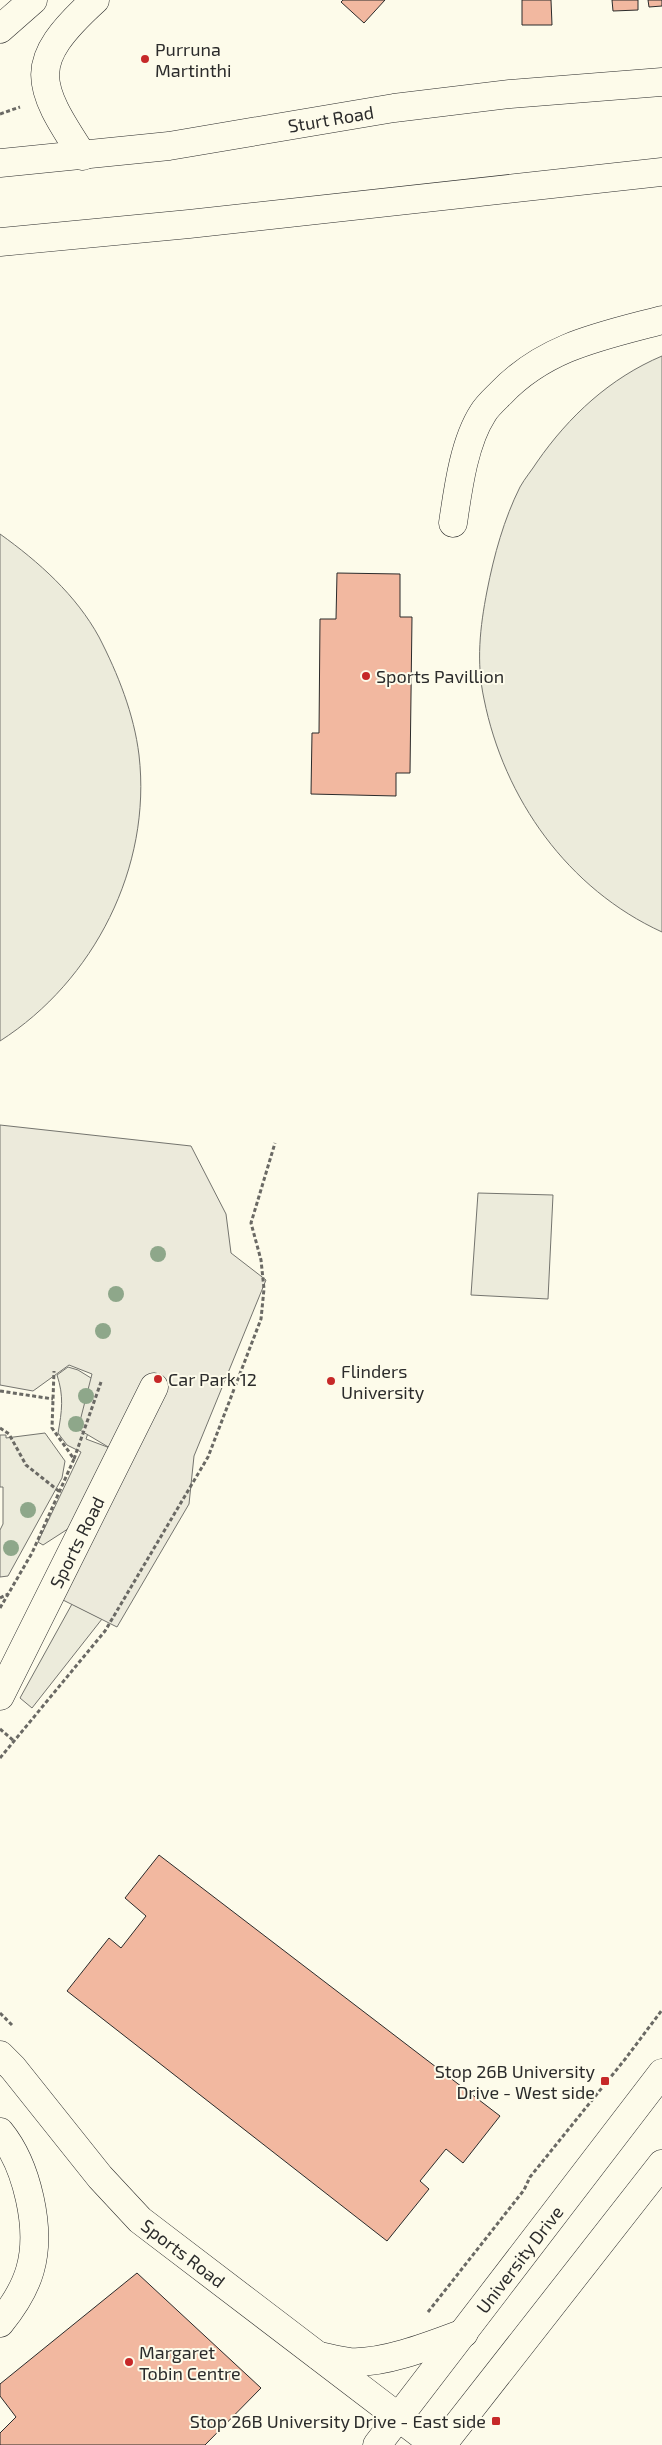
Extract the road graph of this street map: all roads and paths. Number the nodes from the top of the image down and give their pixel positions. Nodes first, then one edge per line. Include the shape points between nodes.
1 (33, 0) edge
2 (95, 0) edge
3 (0, 29) edge
4 (662, 82) edge
5 (18, 107) dead end
6 (0, 114) edge
7 (83, 156) junction
8 (0, 163) edge
9 (662, 172) edge
10 (0, 242) edge
11 (662, 320) edge
12 (453, 523) dead end
13 (275, 1143) dead end
14 (54, 1371) dead end
15 (101, 1382) dead end
16 (154, 1388) dead end
17 (0, 1392) edge
18 (53, 1400) junction
19 (0, 1428) edge
20 (74, 1459) junction
21 (60, 1492) junction
22 (8, 1594) junction
23 (0, 1598) edge
24 (0, 1608) edge
25 (0, 1696) edge
26 (0, 1729) edge
27 (14, 1741) junction
28 (0, 1758) edge
29 (662, 2010) edge
30 (0, 2014) edge
31 (13, 2026) dead end
32 (0, 2056) edge
33 (662, 2073) edge
34 (0, 2132) edge
35 (662, 2164) edge
36 (427, 2314) dead end
37 (0, 2323) edge
38 (464, 2333) junction
39 (318, 2356) junction
40 (399, 2418) junction
41 (377, 2445) edge
42 (435, 2445) edge
43 (442, 2445) edge

1 - 3 main road
2 - 7 main road via 54,43 45,73 46,88 54,108
4 - 7 main road, Sturt Road via 510,94 404,107 169,146
5 - 6 path
7 - 8 main road, Sturt Road
9 - 10 main road
11 - 12 main road via 580,342 543,359 512,382 483,412 464,460
13 - 27 path via 251,1223 261,1260 264,1289 261,1319 208,1457 105,1631
14 - 18 path
15 - 20 path
16 - 25 main road, Sports Road
17 - 18 path
18 - 20 path via 52,1428
19 - 21 path via 9,1434 26,1466
20 - 21 path
21 - 22 path via 32,1553
22 - 23 path
22 - 24 path
26 - 27 path
27 - 28 path
29 - 36 path
30 - 31 path
32 - 39 main road, Sports Road via 100,2177 140,2220
33 - 38 main road, University Drive
34 - 37 main road via 27,2184 35,2232 26,2283
35 - 43 main road
38 - 39 main road via 420,2350 385,2357 351,2362
38 - 40 main road, University Drive
39 - 40 main road, Sports Road
40 - 41 main road, University Drive
40 - 42 main road, Sports Road

